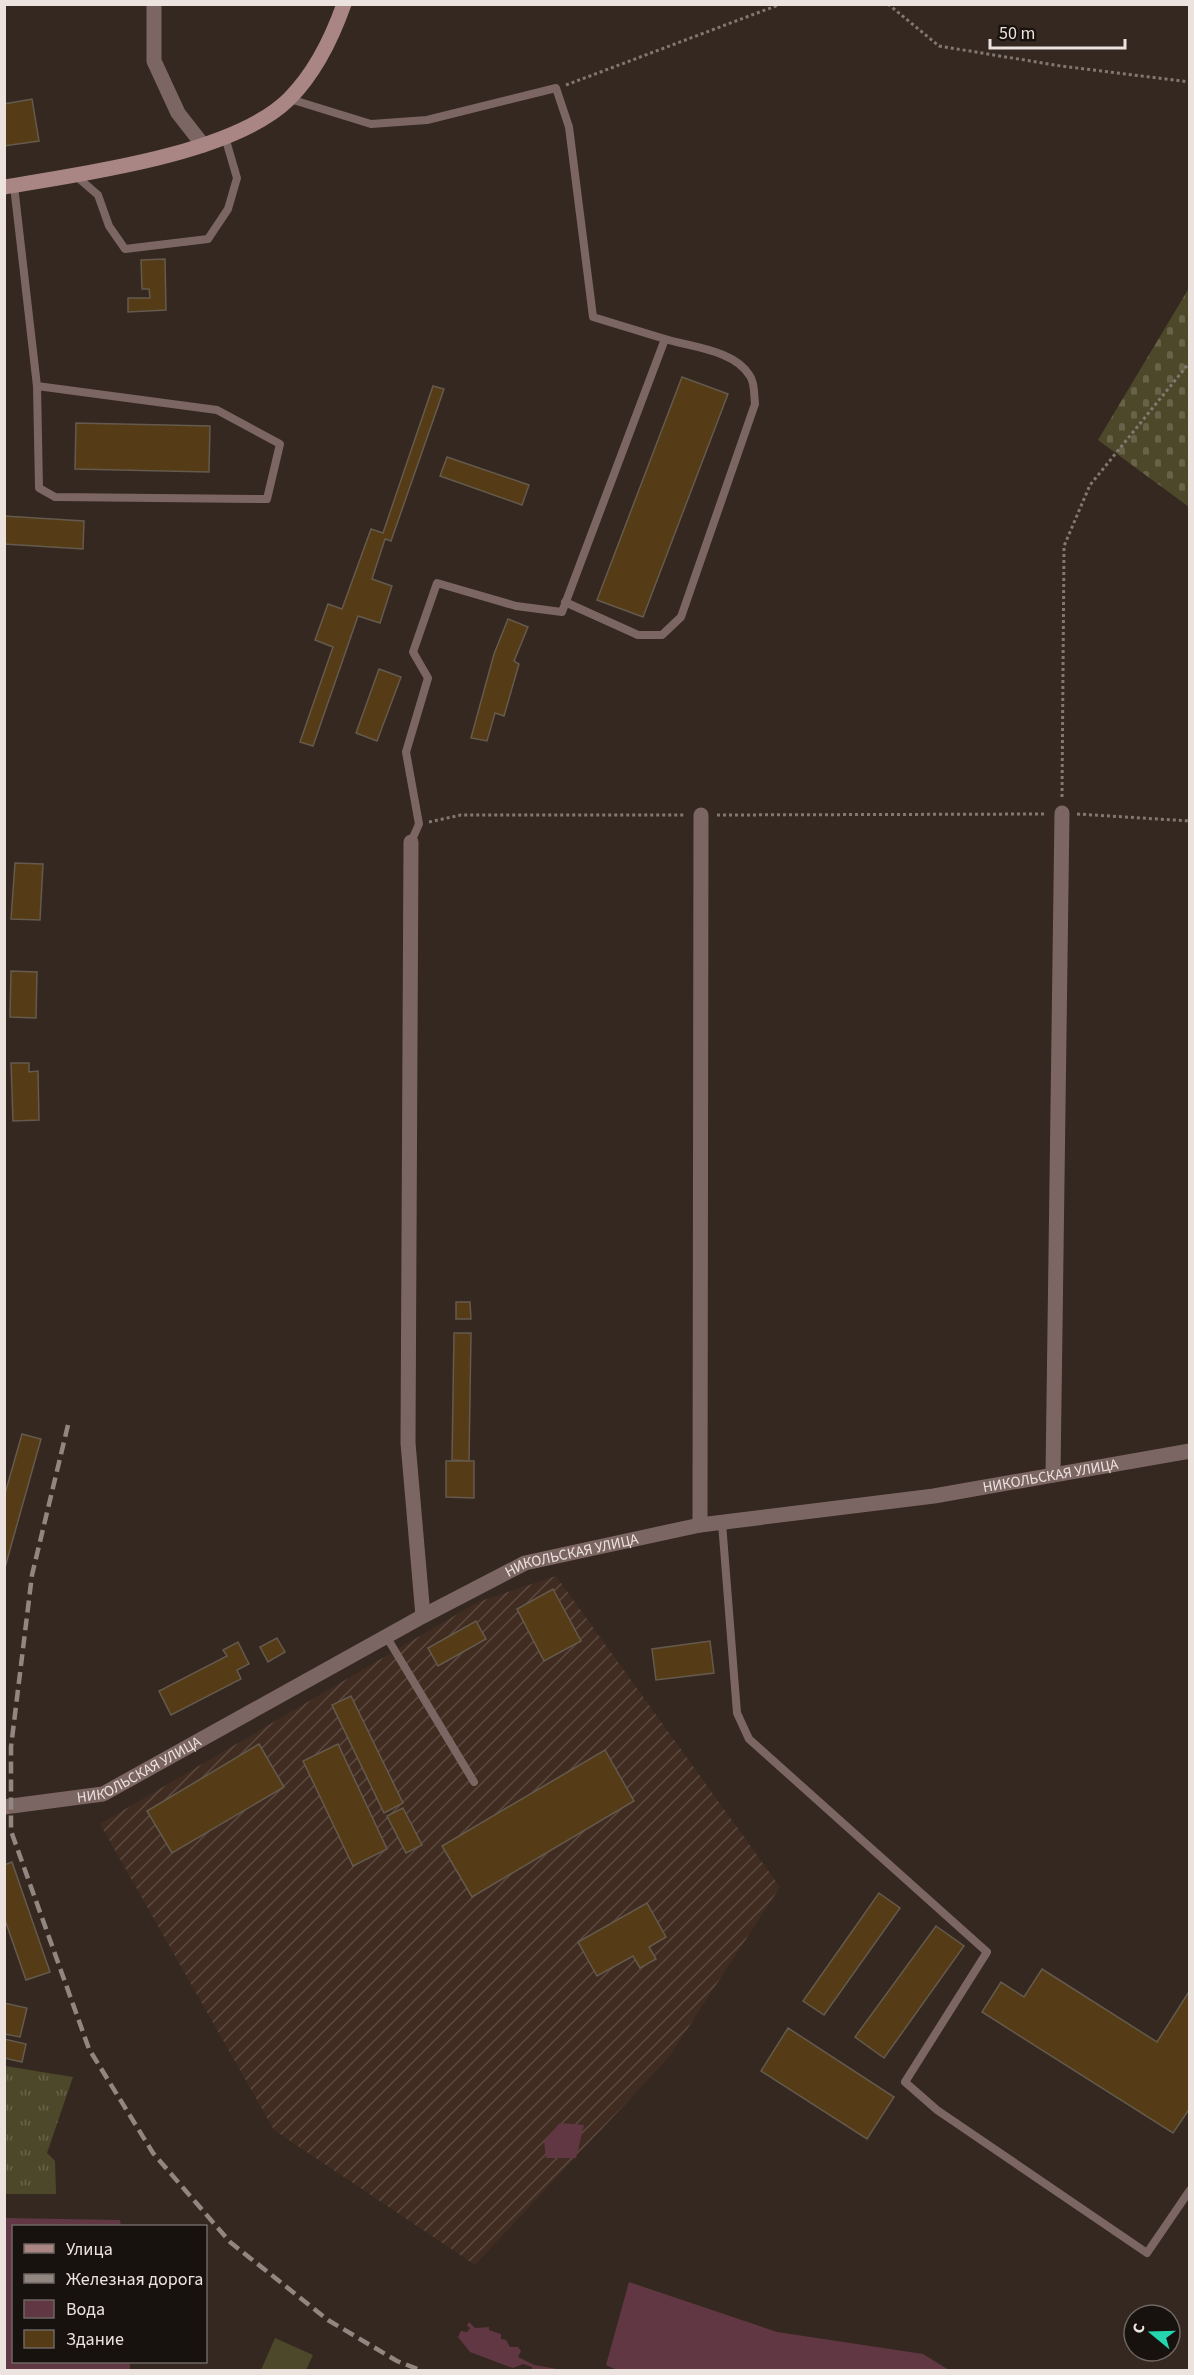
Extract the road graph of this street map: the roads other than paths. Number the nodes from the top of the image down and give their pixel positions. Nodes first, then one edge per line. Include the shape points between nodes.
1 (153, 4) edge
2 (344, 4) edge
3 (290, 99) junction
4 (225, 137) junction
5 (203, 145) junction
6 (75, 175) junction
7 (9, 187) edge
8 (664, 339) junction
9 (37, 386) junction
10 (565, 602) junction
11 (1062, 813) road end
12 (701, 815) road end
13 (411, 842) joint
14 (1190, 1451) edge
15 (1053, 1475) junction
16 (722, 1522) junction
17 (700, 1525) junction
18 (423, 1616) junction
19 (386, 1636) junction
20 (474, 1782) dead end
21 (4, 1807) edge
22 (1190, 2190) edge

1 - 5 street via 154,61 178,113
2 - 3 main road via 334,32 313,69
3 - 4 main road via 260,122
3 - 8 lane via 371,124 427,120 556,88 569,127 594,318
4 - 5 main road
4 - 6 lane via 237,178 228,209 208,240 125,249 110,226 98,195
5 - 6 main road
6 - 7 main road
7 - 9 lane
8 - 10 lane
8 - 10 lane via 740,364 752,378 755,404 681,617 662,635 638,634
9 - 9 lane via 216,410 280,444 267,499 55,497 39,488
10 - 13 lane via 562,612 516,606 437,583 413,652 428,678 406,752 419,824
11 - 15 street
12 - 17 street
13 - 18 street via 408,1443
14 - 15 street, НИКОЛЬСКАЯ УЛИЦА
15 - 16 street, НИКОЛЬСКАЯ УЛИЦА via 933,1496
16 - 17 street, НИКОЛЬСКАЯ УЛИЦА
16 - 22 lane via 737,1713 750,1739 987,1952 905,2082 937,2110 1147,2253
17 - 18 street, НИКОЛЬСКАЯ УЛИЦА via 525,1563
18 - 19 street, НИКОЛЬСКАЯ УЛИЦА
19 - 20 lane
19 - 21 street, НИКОЛЬСКАЯ УЛИЦА via 103,1794

